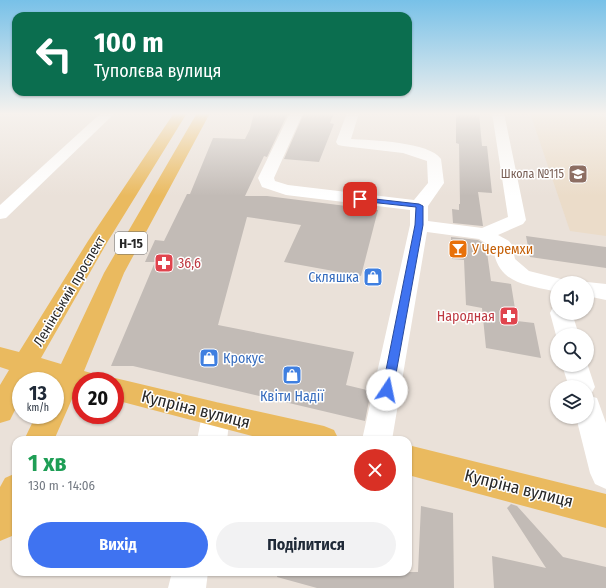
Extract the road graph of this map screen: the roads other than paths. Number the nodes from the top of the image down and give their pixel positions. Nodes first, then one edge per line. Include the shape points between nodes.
1 (80, 140) edge
2 (164, 140) edge
3 (189, 140) edge
4 (284, 140) edge
5 (345, 140) edge
6 (502, 140) edge
7 (419, 206) junction
8 (0, 214) edge
9 (419, 225) junction
10 (484, 234) junction
11 (550, 287) edge
12 (594, 290) edge
13 (606, 292) edge
14 (12, 360) edge
15 (79, 372) edge
16 (72, 378) edge
17 (72, 384) edge
18 (124, 393) edge
19 (64, 395) edge
20 (0, 411) edge
21 (47, 424) edge
22 (592, 424) edge
23 (214, 428) edge
24 (41, 436) edge
25 (287, 436) edge
26 (378, 436) edge
27 (412, 461) edge
28 (606, 473) edge
29 (12, 498) edge
30 (606, 510) edge
31 (0, 524) edge
32 (189, 576) edge
33 (187, 588) edge

1 - 8 street
2 - 14 main road, Ленінський проспект / Н-15 via 98,241
3 - 15 main road, Ленінський проспект / Н-15 via 114,273
4 - 7 street via 266,178 268,184 286,190
5 - 7 street via 414,150 434,158 436,183
6 - 10 street via 516,220
7 - 9 street
9 - 10 street
9 - 26 street
10 - 11 street via 502,245 505,261 522,277
12 - 13 street
14 - 16 main road
14 - 20 main road, Ленінський проспект / Н-15
17 - 19 main road, Ленінський проспект / Н-15
18 - 23 main road, Купріна вулиця
21 - 24 main road
22 - 28 street
23 - 25 main road, Купріна вулиця
27 - 30 main road, Купріна вулиця
29 - 31 main road
32 - 33 street

